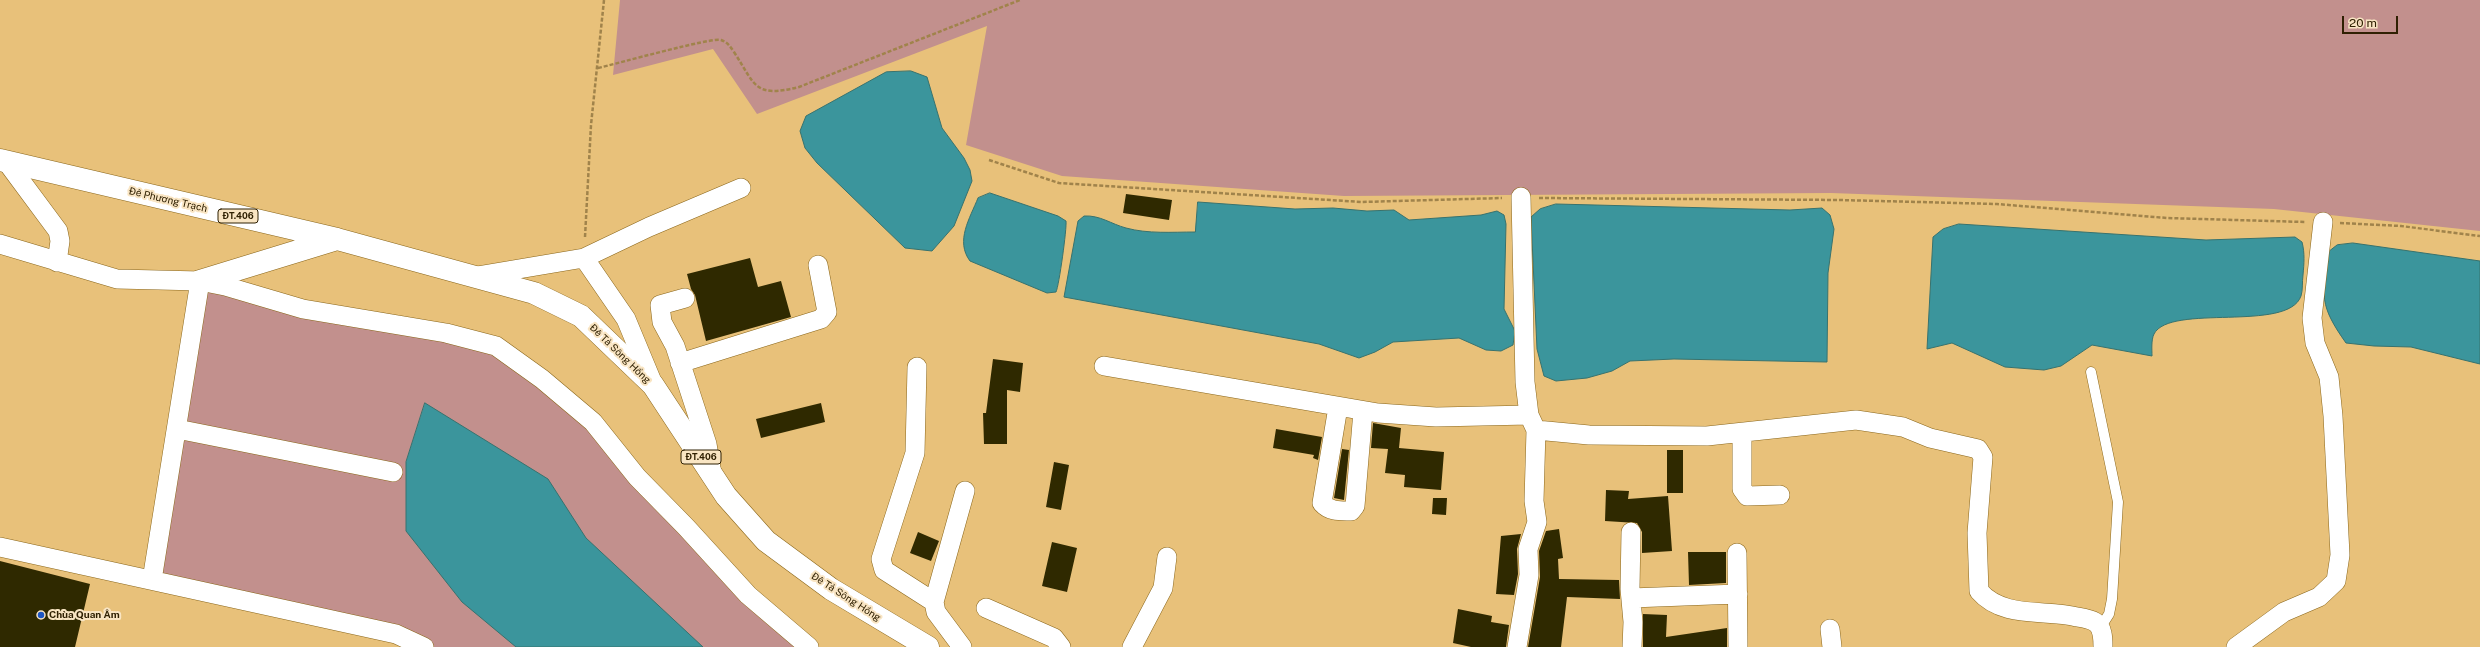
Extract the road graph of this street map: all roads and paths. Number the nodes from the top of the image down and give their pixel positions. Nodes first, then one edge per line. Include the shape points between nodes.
1 (604, 0) edge
2 (1020, 0) edge
3 (598, 68) junction
4 (989, 160) dead end
5 (3, 161) edge
6 (741, 188) dead end
7 (1521, 198) junction
8 (2323, 222) junction
9 (2480, 236) edge
10 (337, 239) junction
11 (0, 244) edge
12 (584, 258) junction
13 (57, 262) junction
14 (818, 265) dead end
15 (476, 277) junction
16 (200, 282) junction
17 (686, 298) dead end
18 (680, 363) junction
19 (1104, 366) dead end
20 (917, 367) dead end
21 (2091, 372) dead end
22 (653, 385) junction
23 (1338, 407) junction
24 (1364, 411) junction
25 (1532, 423) junction
26 (177, 429) junction
27 (1742, 433) junction
28 (393, 472) dead end
29 (712, 474) junction
30 (965, 491) dead end
31 (1780, 495) dead end
32 (1631, 532) dead end
33 (0, 547) edge
34 (1737, 553) dead end
35 (1167, 557) dead end
36 (152, 580) junction
37 (1738, 594) junction
38 (1631, 598) junction
39 (934, 602) junction
40 (986, 608) dead end
41 (2100, 628) junction
42 (424, 647) edge
43 (809, 647) edge
44 (928, 647) edge
45 (962, 647) edge
46 (1061, 647) edge
47 (1132, 647) edge
48 (1517, 647) edge
49 (1632, 647) edge
50 (1738, 647) edge
51 (2103, 647) edge
52 (2236, 647) edge

1 - 3 path
2 - 3 path via 800,87 780,92 764,91 750,81 728,44 719,40 709,40 670,52
3 - 12 path via 591,125
4 - 7 path via 1059,183 1362,202
5 - 10 main road, Đê Phương Trạch / ĐT.406
5 - 13 street via 58,231 60,241
6 - 12 street
7 - 8 path via 1840,200 1989,204 2167,218
7 - 25 street via 1525,382
8 - 9 path via 2400,226
8 - 52 street via 2312,318 2315,344 2329,377 2333,416 2340,555 2336,581 2319,597 2284,612
10 - 15 main road, Đê Phương Trạch / ĐT.406
10 - 16 main road
11 - 13 street
12 - 15 street
12 - 22 street via 626,319
13 - 16 street via 117,279
14 - 18 street via 827,312 821,319
15 - 22 main road, Đê Tả Sông Hồng / ĐT.406 via 534,293 581,316
16 - 26 street
16 - 43 street via 225,286 303,309 446,333 496,346 542,379 593,422 636,477 748,594
17 - 18 street via 660,305 662,322 675,346
18 - 29 street via 707,444
19 - 23 street
20 - 39 street via 915,453 881,559 884,570
21 - 41 lane via 2118,502 2112,599 2109,614
22 - 29 main road, Đê Tả Sông Hồng / ĐT.406
23 - 24 street
23 - 24 street via 1322,503 1327,509 1339,512 1351,511 1355,506
24 - 25 street
25 - 27 street via 1654,436
25 - 48 street via 1537,522 1528,549 1529,575
26 - 28 street
26 - 36 street
27 - 31 street via 1744,493 1747,496
27 - 41 street via 1856,420 1903,427 1930,438 1978,449 1982,457 1977,533 1979,591 1996,606 2070,615 2096,622
29 - 44 main road, Đê Tả Sông Hồng / ĐT.406 via 726,496 766,540 831,589
30 - 39 street
32 - 38 street
33 - 36 street
34 - 37 street
35 - 47 street via 1163,588
36 - 42 street via 396,634
37 - 38 street
37 - 50 street
38 - 49 street
39 - 45 street via 936,612
40 - 46 street via 1054,638
41 - 51 street

